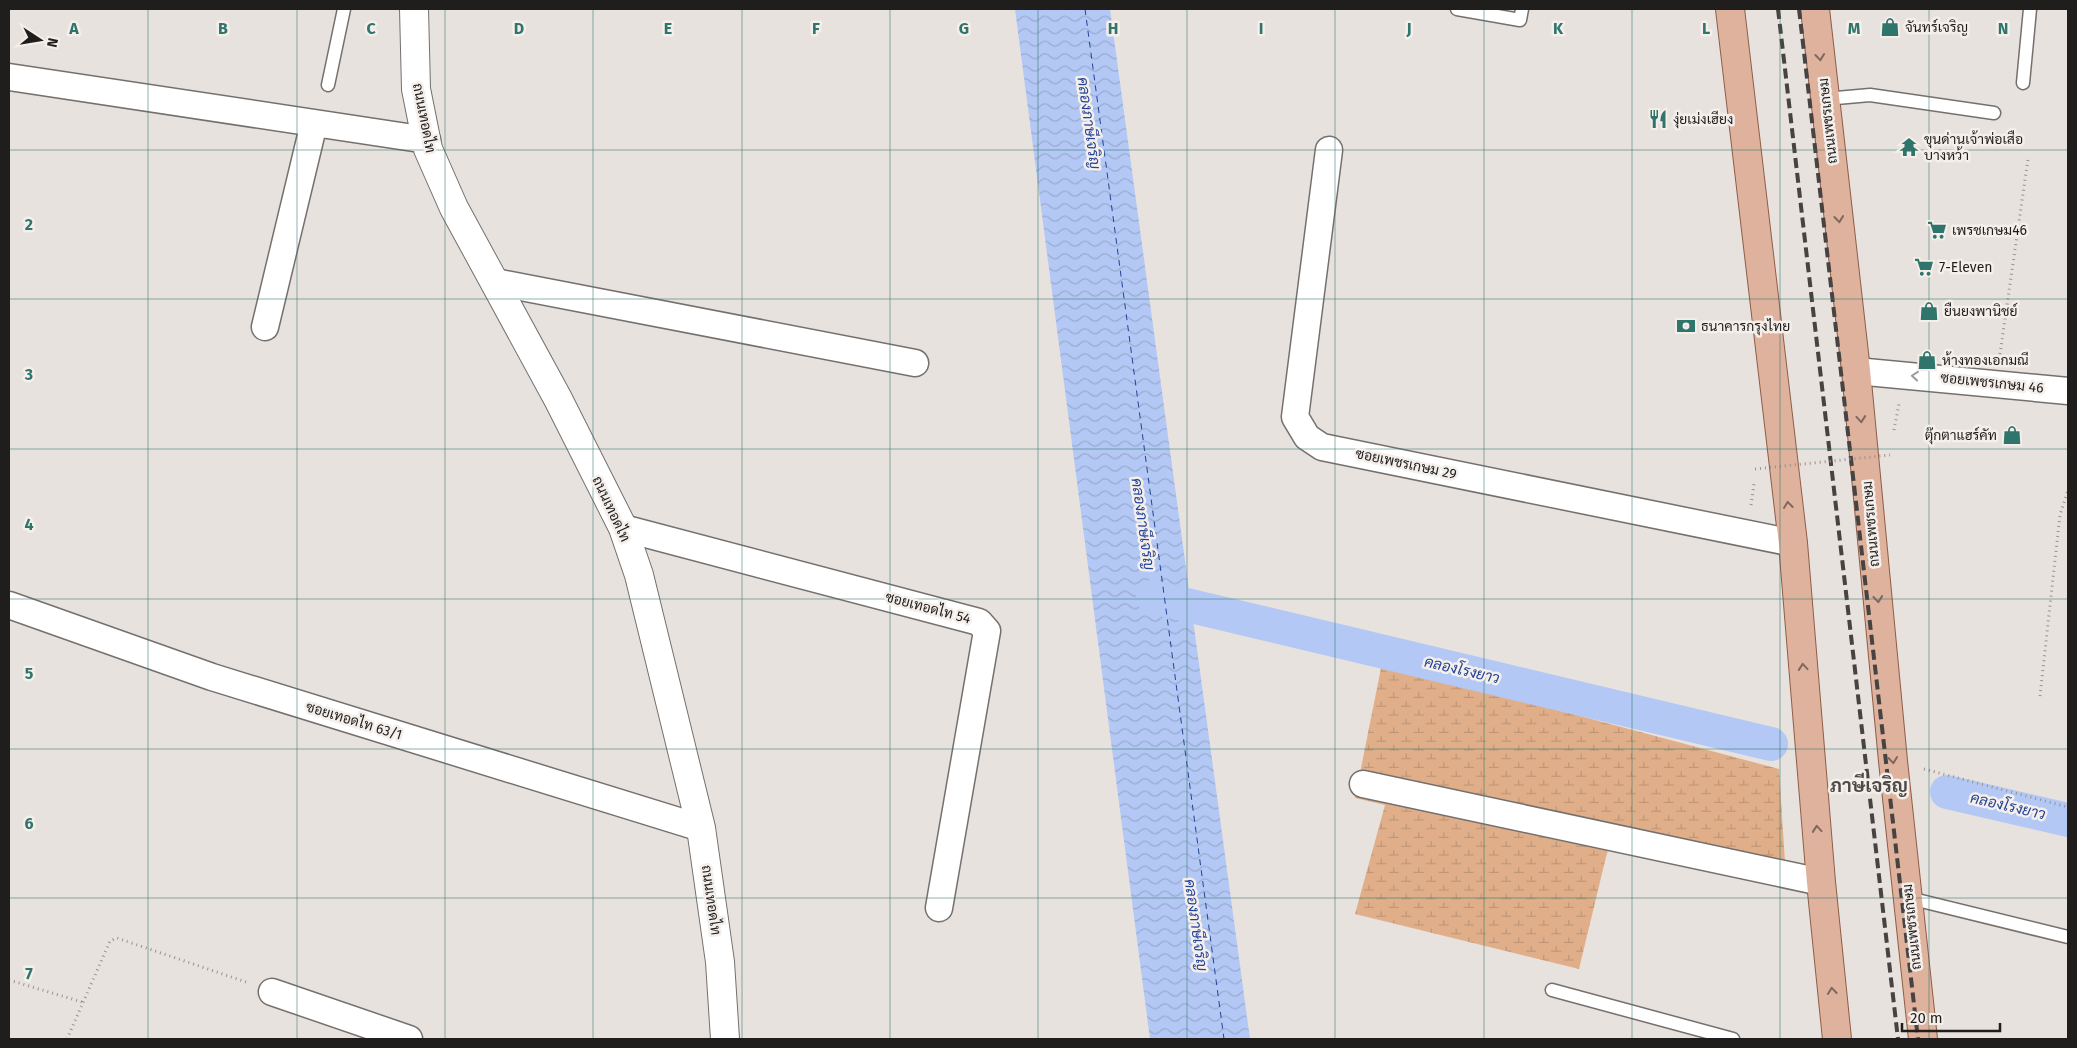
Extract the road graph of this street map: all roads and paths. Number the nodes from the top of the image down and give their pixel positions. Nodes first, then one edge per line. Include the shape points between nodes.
1 (344, 9) edge
2 (414, 9) edge
3 (1456, 9) edge
4 (1522, 9) edge
5 (1730, 9) edge
6 (1815, 9) edge
7 (2030, 9) edge
8 (9, 77) edge
9 (2023, 83) dead end
10 (328, 85) dead end
11 (1825, 99) junction
12 (1994, 113) dead end
13 (314, 123) junction
14 (426, 140) junction
15 (1329, 150) dead end
16 (2028, 160) dead end
17 (495, 282) junction
18 (265, 327) dead end
19 (914, 363) dead end
20 (1856, 371) junction
21 (1996, 383) junction
22 (2068, 391) edge
23 (1890, 456) dead end
24 (2068, 490) edge
25 (1750, 512) dead end
26 (622, 528) junction
27 (1793, 543) junction
28 (9, 605) edge
29 (2040, 696) dead end
30 (1893, 761) junction
31 (1363, 784) dead end
32 (2068, 807) edge
33 (701, 828) junction
34 (1821, 882) junction
35 (1909, 898) junction
36 (939, 908) dead end
37 (2068, 937) edge
38 (9, 980) edge
39 (1552, 990) dead end
40 (272, 992) joint
41 (82, 1002) junction
42 (67, 1039) edge
43 (409, 1039) edge
44 (725, 1039) edge
45 (1733, 1039) edge
46 (1837, 1039) edge
47 (1923, 1039) edge

1 - 10 lane
2 - 14 main road, ถนนเทอดไท via 416,89
3 - 4 lane via 1520,20
27 -> 5 main road
6 -> 11 main road, ถนนเพชรเกษม
7 - 9 lane
8 - 13 street
11 - 12 lane via 1870,95
11 -> 20 main road, ถนนเพชรเกษม
13 - 14 street
13 - 18 street
14 - 17 main road, ถนนเทอดไท via 454,208
15 - 27 street, ซอยเพชรเกษม 29 via 1295,417 1308,437 1322,447
16 - 21 path
17 - 19 street
17 - 26 main road, ถนนเทอดไท
21 -> 20 street, ซอยเพชรเกษม 46
20 -> 30 main road, ถนนเพชรเกษม
21 - 22 street, ซอยเพชรเกษม 46
23 - 25 path, bridge via 1756,469
24 - 29 path via 2060,515
26 - 33 main road, ถนนเทอดไท via 641,584
26 - 36 street, ซอยเทอดไท 54 via 979,622 987,631
34 -> 27 main road
28 - 33 street, ซอยเทอดไท 63/1 via 212,676
30 - 32 path
30 - 35 main road, ถนนเพชรเกษม
31 - 34 street
33 - 44 main road, ถนนเทอดไท via 720,962
46 -> 34 main road
35 - 37 lane
35 - 47 main road, ถนนเพชรเกษม
38 - 41 path
39 - 45 lane
40 - 41 path via 117,938 110,941
40 - 43 street
41 - 42 path

